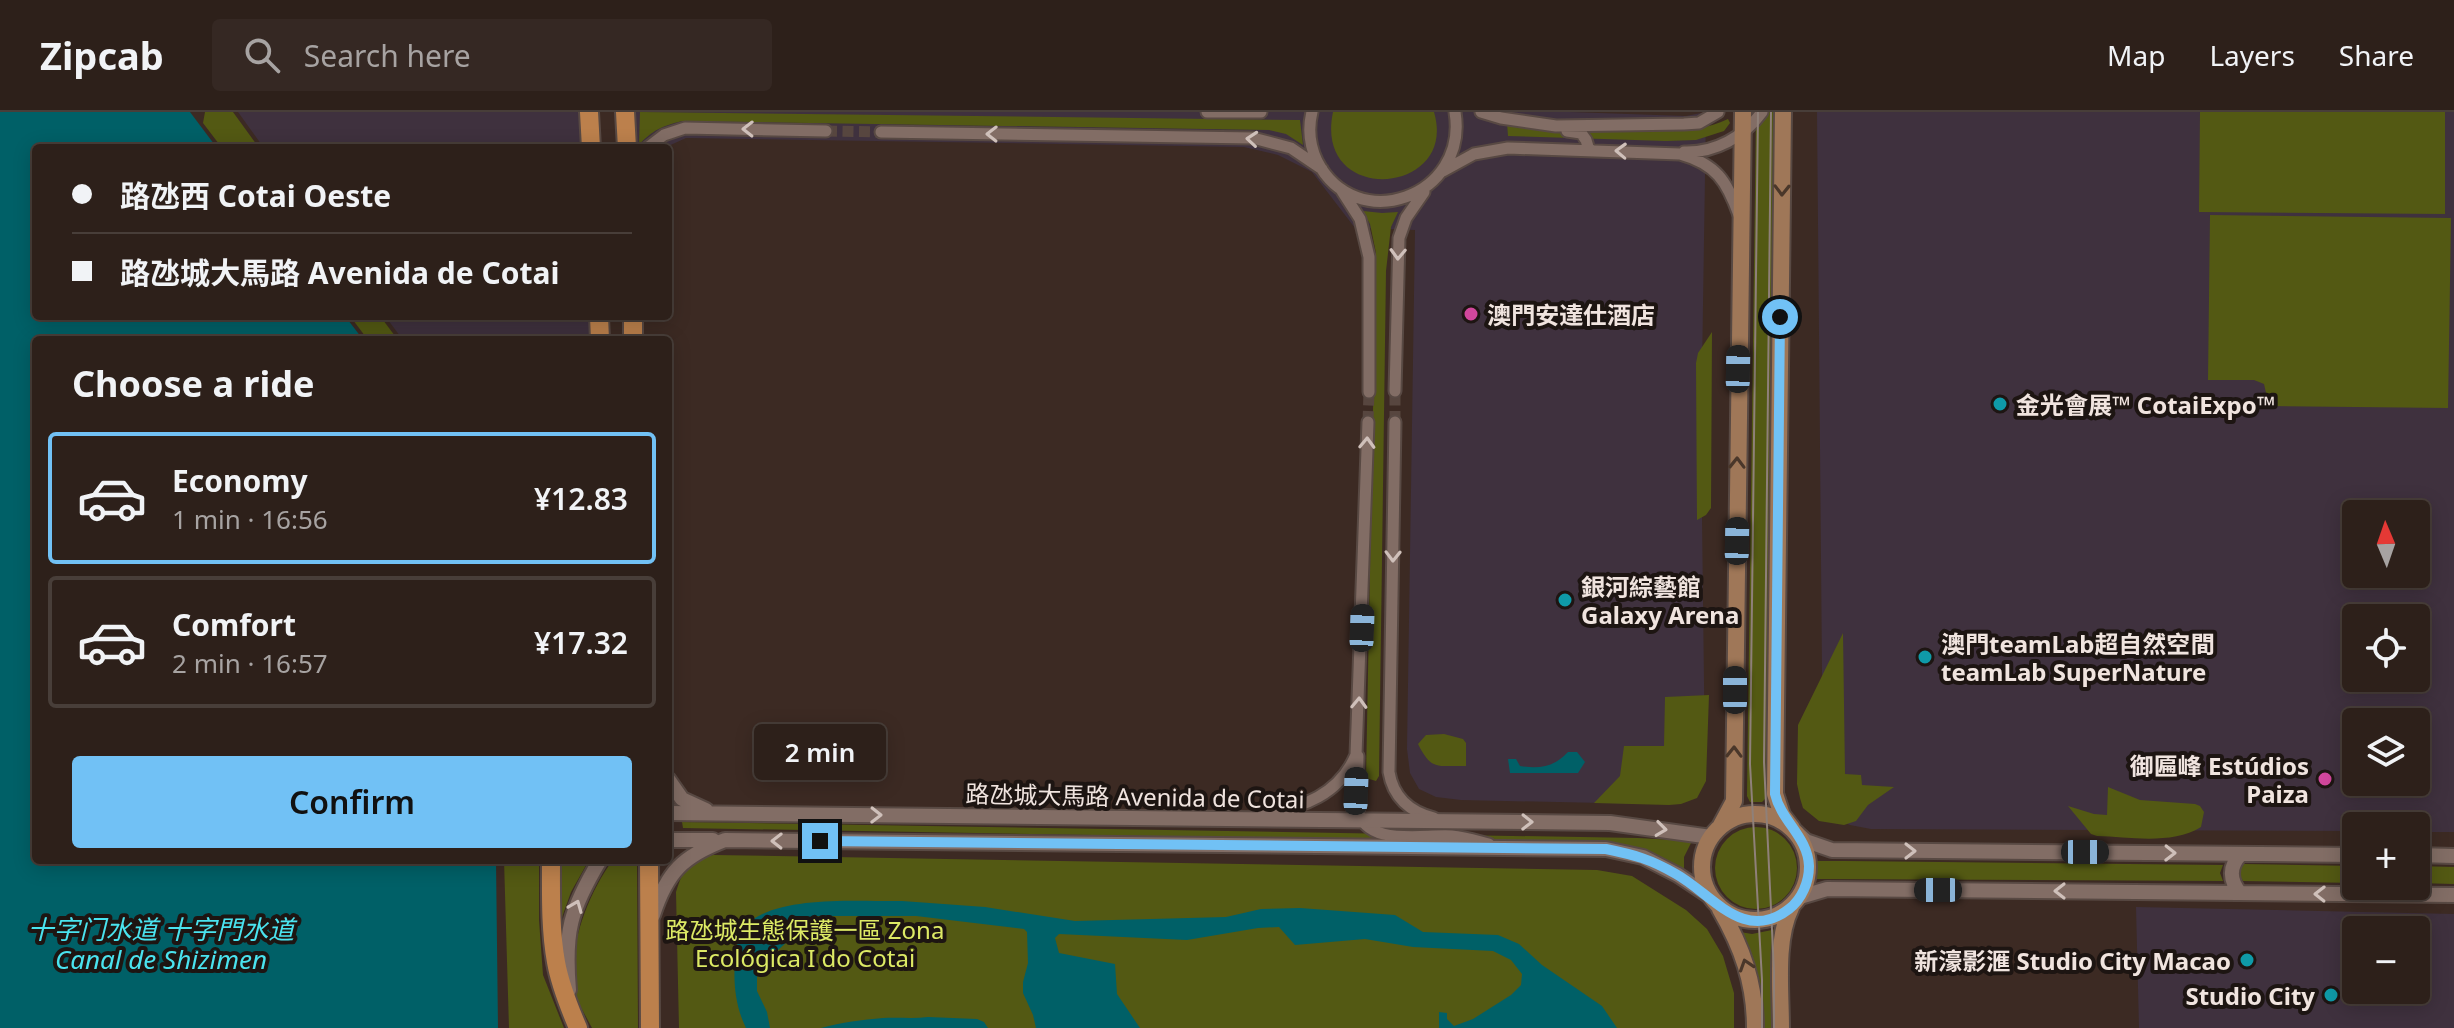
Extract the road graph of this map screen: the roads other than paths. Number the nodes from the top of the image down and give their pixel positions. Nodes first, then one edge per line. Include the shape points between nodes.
1 (589, 112) edge
2 (625, 112) edge
3 (1207, 112) edge
4 (1261, 112) edge
5 (1312, 112) edge
6 (1455, 112) edge
7 (1481, 112) edge
8 (1718, 112) edge
9 (1743, 112) edge
10 (1762, 112) edge
11 (1783, 112) edge
12 (1556, 126) junction
13 (826, 131) tunnel mouth
14 (881, 132) tunnel mouth
15 (1743, 133) junction
16 (591, 144) edge
17 (627, 144) edge
18 (652, 144) edge
19 (1589, 150) junction
20 (1664, 152) junction
21 (1322, 169) junction
22 (1443, 171) junction
23 (1429, 185) junction
24 (1339, 186) junction
25 (1743, 227) junction
26 (1395, 391) tunnel mouth
27 (1369, 392) tunnel mouth
28 (1368, 422) tunnel mouth
29 (1395, 422) tunnel mouth
30 (1358, 746) junction
31 (672, 785) edge
32 (672, 813) edge
33 (714, 813) junction
34 (1243, 819) junction
35 (1362, 820) junction
36 (1449, 821) junction
37 (1794, 830) junction
38 (1716, 832) junction
39 (672, 840) edge
40 (725, 840) junction
41 (1513, 848) junction
42 (2241, 854) junction
43 (2342, 855) edge
44 (2430, 855) edge
45 (2454, 856) edge
46 (551, 864) edge
47 (598, 864) edge
48 (649, 864) edge
49 (2240, 893) junction
50 (2454, 895) edge
51 (1715, 902) junction
52 (1795, 902) junction
53 (650, 923) junction
54 (571, 1010) junction
55 (578, 1028) edge
56 (650, 1028) edge
57 (1755, 1028) edge
58 (1781, 1028) edge

1 - 16 main road
2 - 17 main road
3 - 4 street
5 - 21 street via 1311,145
6 - 22 street via 1454,148
7 - 12 street
8 - 12 street via 1699,123
9 - 15 main road
10 - 15 street
11 -> 37 main road via 1775,794
12 - 19 street via 1581,133
13 -> 18 street via 685,128
21 -> 14 street via 1291,148 1253,138
15 - 20 street via 1708,150
15 - 25 main road
20 -> 19 street
19 - 22 street via 1489,150
20 - 25 street via 1698,159 1722,177
21 - 24 street
22 - 23 street
23 - 24 street via 1416,194 1384,201
23 -> 26 street via 1415,201 1399,238
24 - 27 street via 1360,219 1369,257
38 -> 25 main road via 1734,801
30 -> 28 street
29 -> 36 street via 1389,772 1407,806
30 - 34 street via 1346,776 1321,796
30 - 35 street via 1357,808
31 - 33 street, 路氹城大馬路 Avenida de Cotai via 682,799
32 - 33 street
33 -> 34 street, 路氹城大馬路 Avenida de Cotai
34 - 35 street, 路氹城大馬路 Avenida de Cotai
35 - 36 street, 路氹城大馬路 Avenida de Cotai
35 - 41 street via 1387,836 1457,837
36 -> 38 street, 路氹城大馬路 Avenida de Cotai via 1610,823
37 - 38 main road via 1779,819 1748,814
37 -> 42 street via 1832,850
37 - 52 main road via 1809,864 1807,881
38 - 51 main road via 1701,867
39 - 40 street
41 -> 40 street, 路氹城大馬路 Avenida de Cotai
40 - 53 street, 路氹城大馬路 Avenida de Cotai via 699,850 678,867 659,895
41 - 51 street, 路氹城大馬路 Avenida de Cotai via 1606,849 1643,857
42 - 43 street
42 - 49 street via 2231,871
44 - 45 street
46 - 54 main road via 555,960
54 -> 47 street via 569,926
48 - 53 main road
50 -> 49 street
49 -> 52 street via 1827,889
51 - 52 main road via 1733,916 1763,920
57 -> 51 main road via 1750,975
52 - 58 main road via 1782,938
53 - 56 main road
54 - 55 main road

